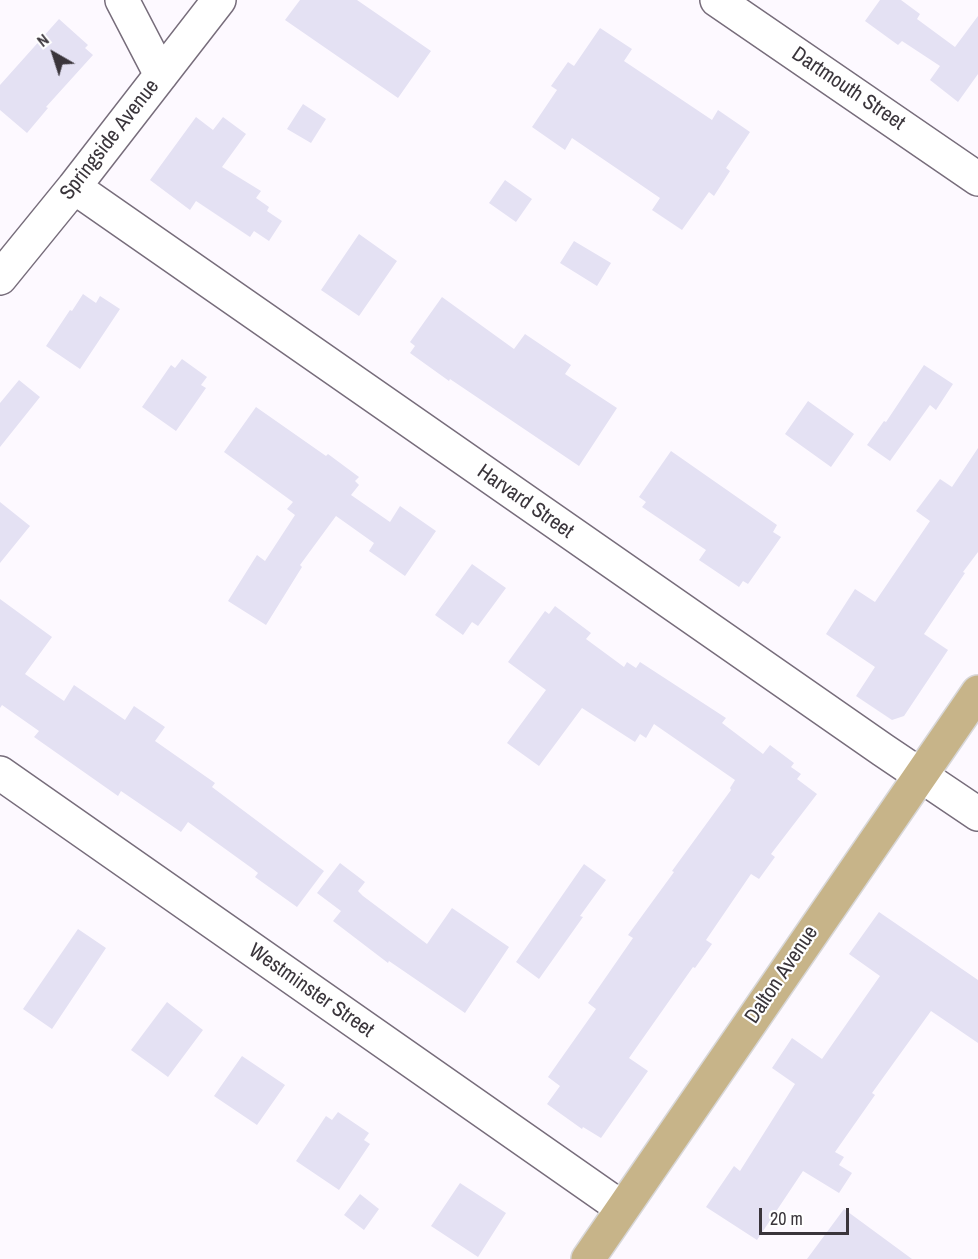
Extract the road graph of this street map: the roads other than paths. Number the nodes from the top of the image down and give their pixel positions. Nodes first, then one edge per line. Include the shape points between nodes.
1 (122, 0) edge
2 (219, 0) edge
3 (717, 0) edge
4 (161, 75) junction
5 (978, 179) edge
6 (74, 188) junction
7 (0, 278) edge
8 (978, 692) edge
9 (0, 773) edge
10 (919, 775) junction
11 (978, 814) edge
12 (622, 1208) junction
13 (588, 1259) edge

1 - 4 street
2 - 4 street, Springside Avenue
3 - 5 street, Dartmouth Street
4 - 6 street, Springside Avenue
6 - 7 street, Springside Avenue
6 - 10 street, Harvard Street
8 - 10 main road, Dalton Avenue
9 - 12 street, Westminster Street
10 - 11 street, Harvard Street
10 - 12 main road, Dalton Avenue
12 - 13 main road, Dalton Avenue

